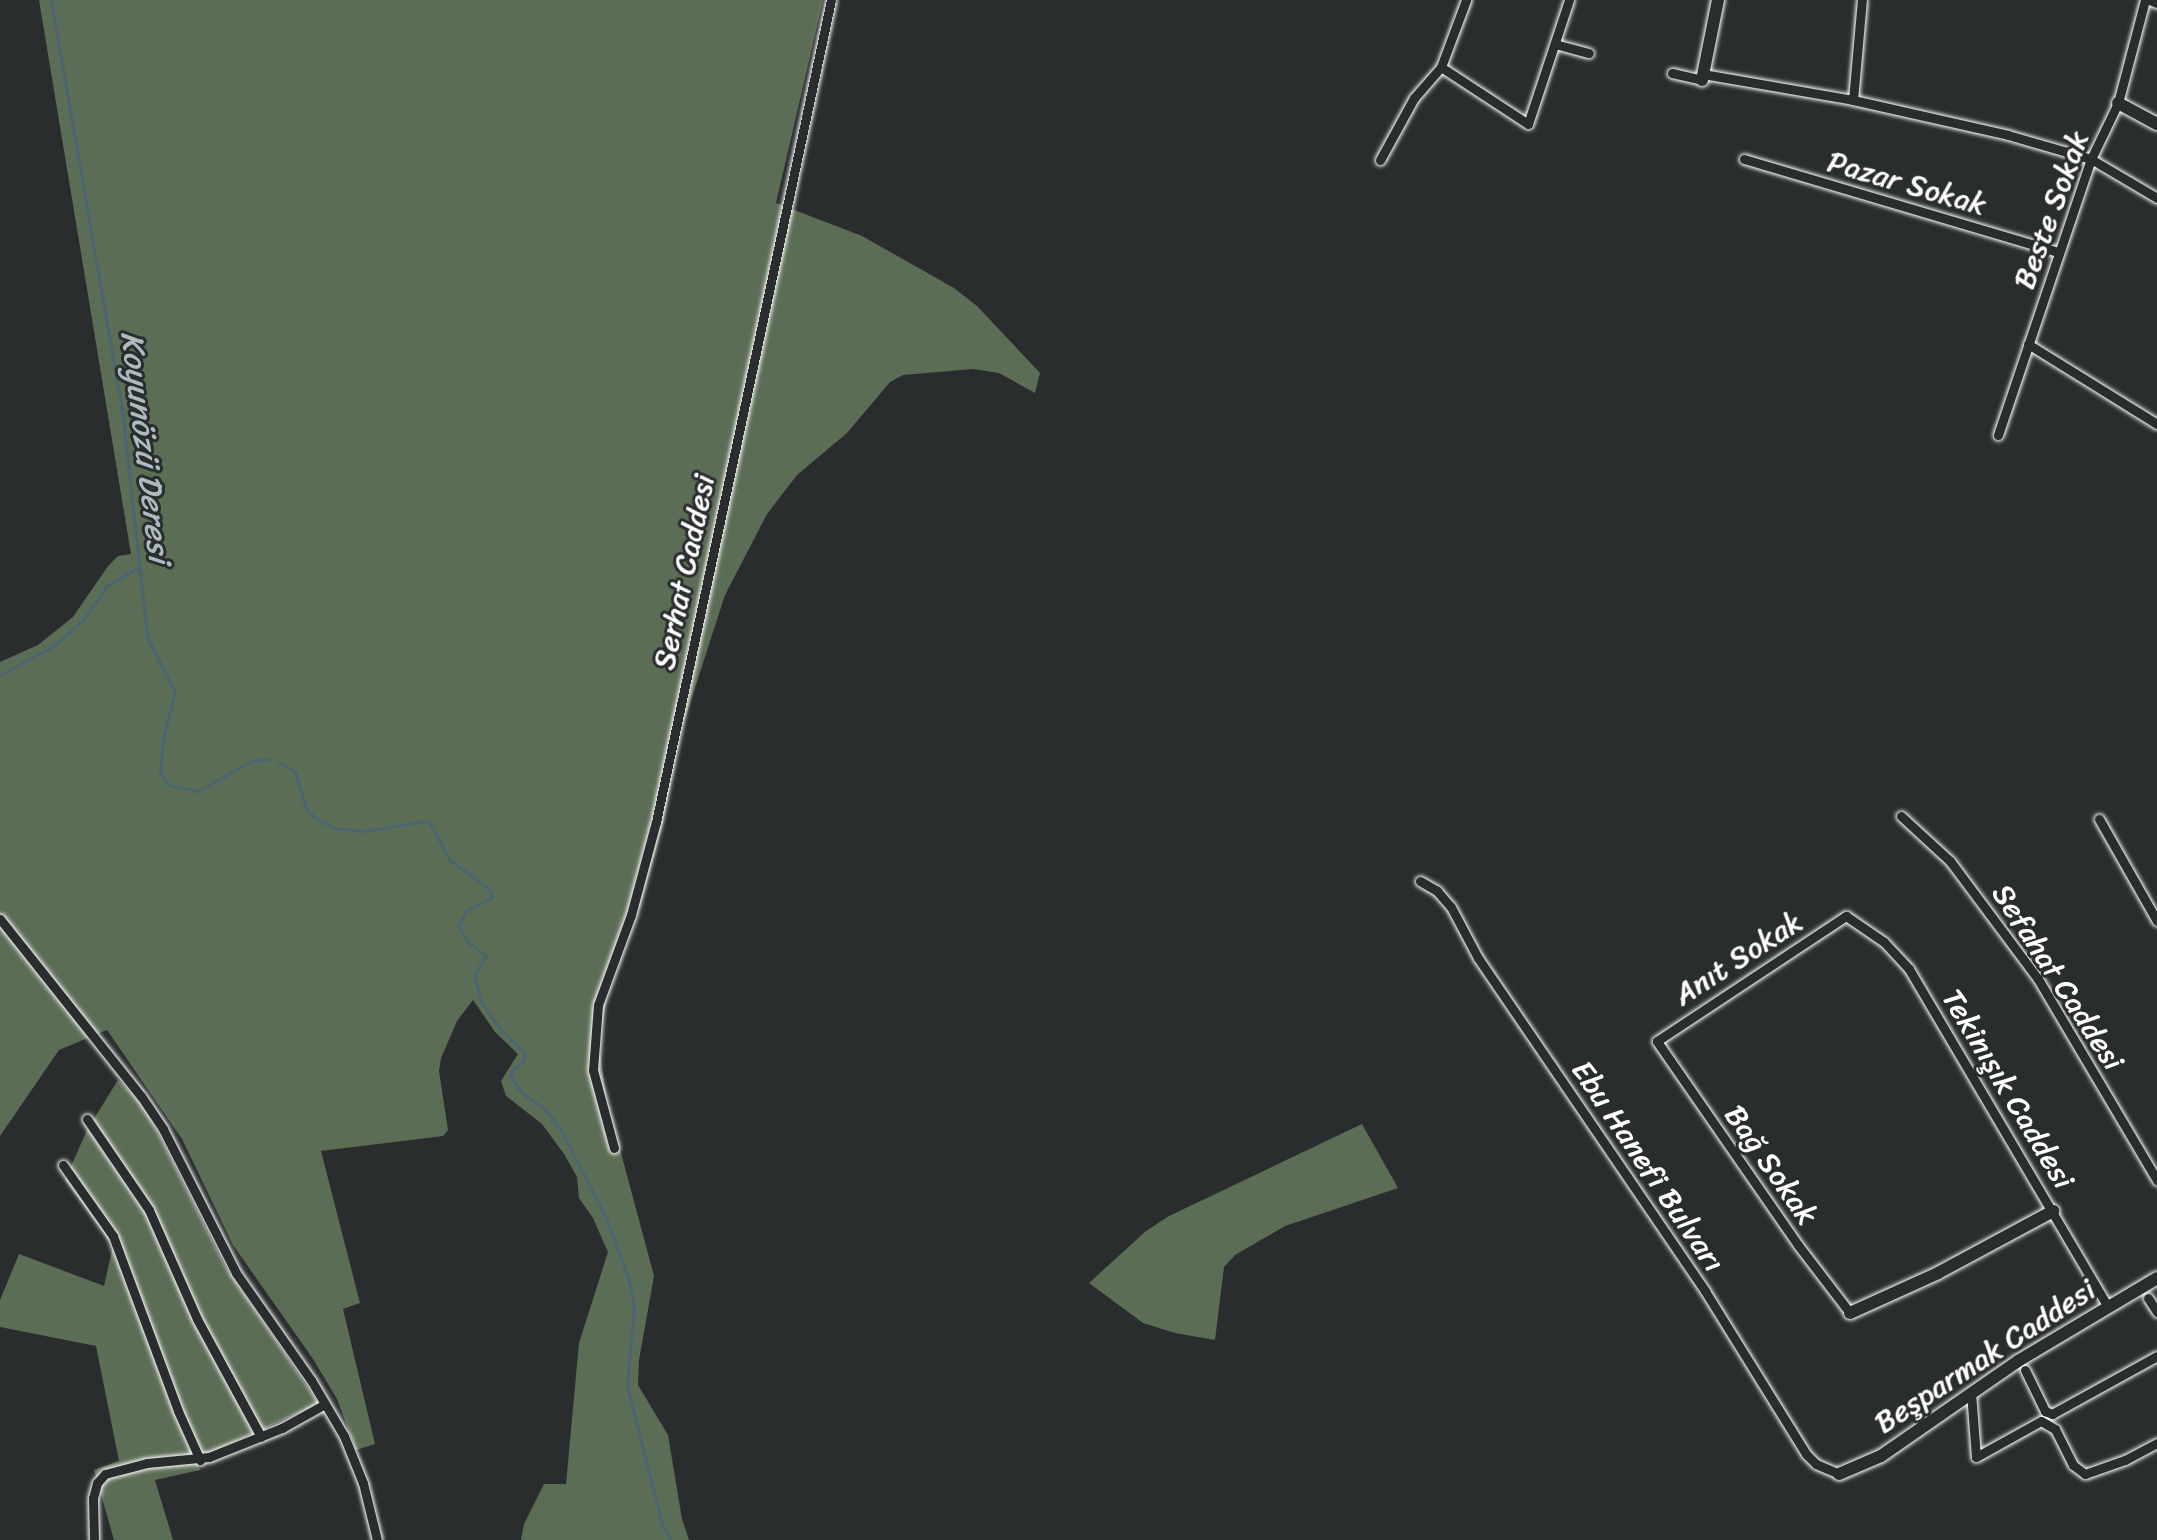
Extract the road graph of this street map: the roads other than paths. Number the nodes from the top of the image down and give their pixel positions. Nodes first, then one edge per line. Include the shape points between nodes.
1 (831, 0) edge
2 (1466, 0) edge
3 (1569, 0) edge
4 (1718, 0) edge
5 (1862, 0) edge
6 (2147, 0) edge
7 (2157, 3) edge
8 (1555, 44) junction
9 (1589, 53) dead end
10 (1441, 67) junction
11 (1672, 73) dead end
12 (1703, 77) junction
13 (1853, 100) junction
14 (2118, 103) junction
15 (2157, 124) edge
16 (1744, 159) dead end
17 (2091, 159) junction
18 (1380, 160) dead end
19 (2157, 198) edge
20 (2058, 252) junction
21 (2028, 344) junction
22 (2157, 424) edge
23 (1998, 435) dead end
24 (1901, 816) dead end
25 (2099, 819) dead end
26 (1420, 881) dead end
27 (1846, 916) joint
28 (0, 919) edge
29 (2157, 921) edge
30 (1657, 1041) joint
31 (87, 1119) dead end
32 (614, 1148) dead end
33 (63, 1165) dead end
34 (2157, 1180) edge
35 (2053, 1211) junction
36 (2157, 1278) edge
37 (2148, 1298) dead end
38 (2107, 1305) junction
39 (2157, 1312) edge
40 (1850, 1313) joint
41 (2157, 1356) edge
42 (2025, 1370) dead end
43 (1971, 1392) junction
44 (325, 1404) junction
45 (261, 1437) junction
46 (2157, 1443) edge
47 (200, 1460) junction
48 (1839, 1474) joint
49 (94, 1540) edge
50 (377, 1540) edge

1 - 32 street, Serhat Caddesi via 656,822 631,915 598,1005 593,1070
2 - 10 street
3 - 8 street
4 - 12 street
5 - 13 street
6 - 7 street
6 - 14 street, Beste Sokak
8 - 9 street
8 - 10 street via 1528,124
10 - 18 street via 1414,98
11 - 12 street
12 - 13 street
13 - 17 street
14 - 15 street
14 - 17 street, Beste Sokak
16 - 20 street, Pazar Sokak
17 - 19 street
17 - 20 street, Beste Sokak
20 - 21 street, Beste Sokak
21 - 22 street
21 - 23 street, Beste Sokak
24 - 34 street, Sefahat Caddesi via 1950,861 2030,968
25 - 29 street
26 - 48 street, Ebu Hanefi Bulvarı via 1451,907 1478,958 1705,1291 1806,1454
27 - 30 street, Anıt Sokak
27 - 35 street, Tekinışık Caddesi via 1884,942 1909,969
28 - 44 street via 153,1113 236,1273
30 - 40 street, Bağ Sokak
31 - 45 street via 149,1210 197,1319
33 - 47 street via 113,1236
35 - 38 street, Tekinışık Caddesi
35 - 40 street
36 - 38 street, Beşparmak Caddesi
37 - 39 street
38 - 43 street, Beşparmak Caddesi
41 - 42 street via 2052,1414 2045,1411
43 - 46 street via 1976,1457 2041,1421 2055,1429 2073,1465 2085,1474
43 - 48 street, Beşparmak Caddesi via 1881,1456
44 - 45 street
44 - 50 street via 351,1450
45 - 47 street
47 - 49 street via 147,1463 105,1474 94,1490

